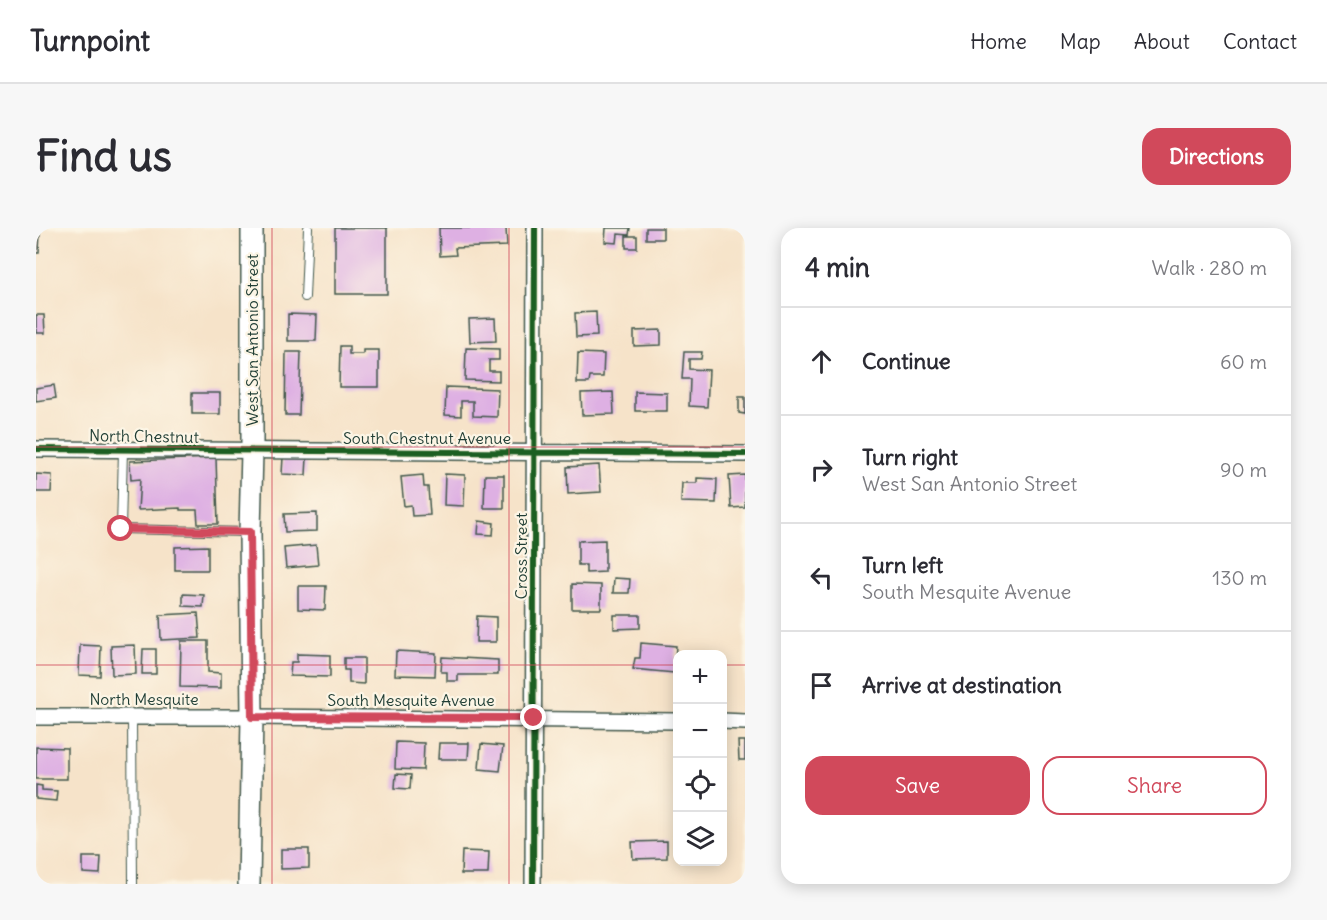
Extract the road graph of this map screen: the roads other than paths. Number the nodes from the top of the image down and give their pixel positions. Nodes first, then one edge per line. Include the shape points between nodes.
1 (252, 228) edge
2 (308, 228) edge
3 (535, 228) edge
4 (305, 297) dead end
5 (36, 449) edge
6 (123, 450) junction
7 (252, 451) junction
8 (535, 451) junction
9 (745, 454) edge
10 (250, 532) junction
11 (36, 717) edge
12 (132, 717) junction
13 (252, 717) junction
14 (534, 718) junction
15 (673, 721) edge
16 (727, 721) edge
17 (745, 722) edge
18 (133, 884) edge
19 (249, 884) edge
20 (533, 884) edge

1 - 7 main road, West San Antonio Street
2 - 4 lane
3 - 8 street, Cross Street
5 - 6 street, North Chestnut
6 - 7 street, North Chestnut
6 - 10 lane via 121,529
7 - 8 street, South Chestnut Avenue
7 - 10 main road, West San Antonio Street
8 - 9 street, South Chestnut Avenue
8 - 14 street, Cross Street
10 - 13 main road, West San Antonio Street
11 - 12 street, North Mesquite
12 - 13 street, North Mesquite
12 - 18 lane
13 - 14 street, South Mesquite Avenue
13 - 19 main road, West San Antonio Street
14 - 15 street, South Mesquite Avenue
14 - 20 street, Cross Street
16 - 17 street

